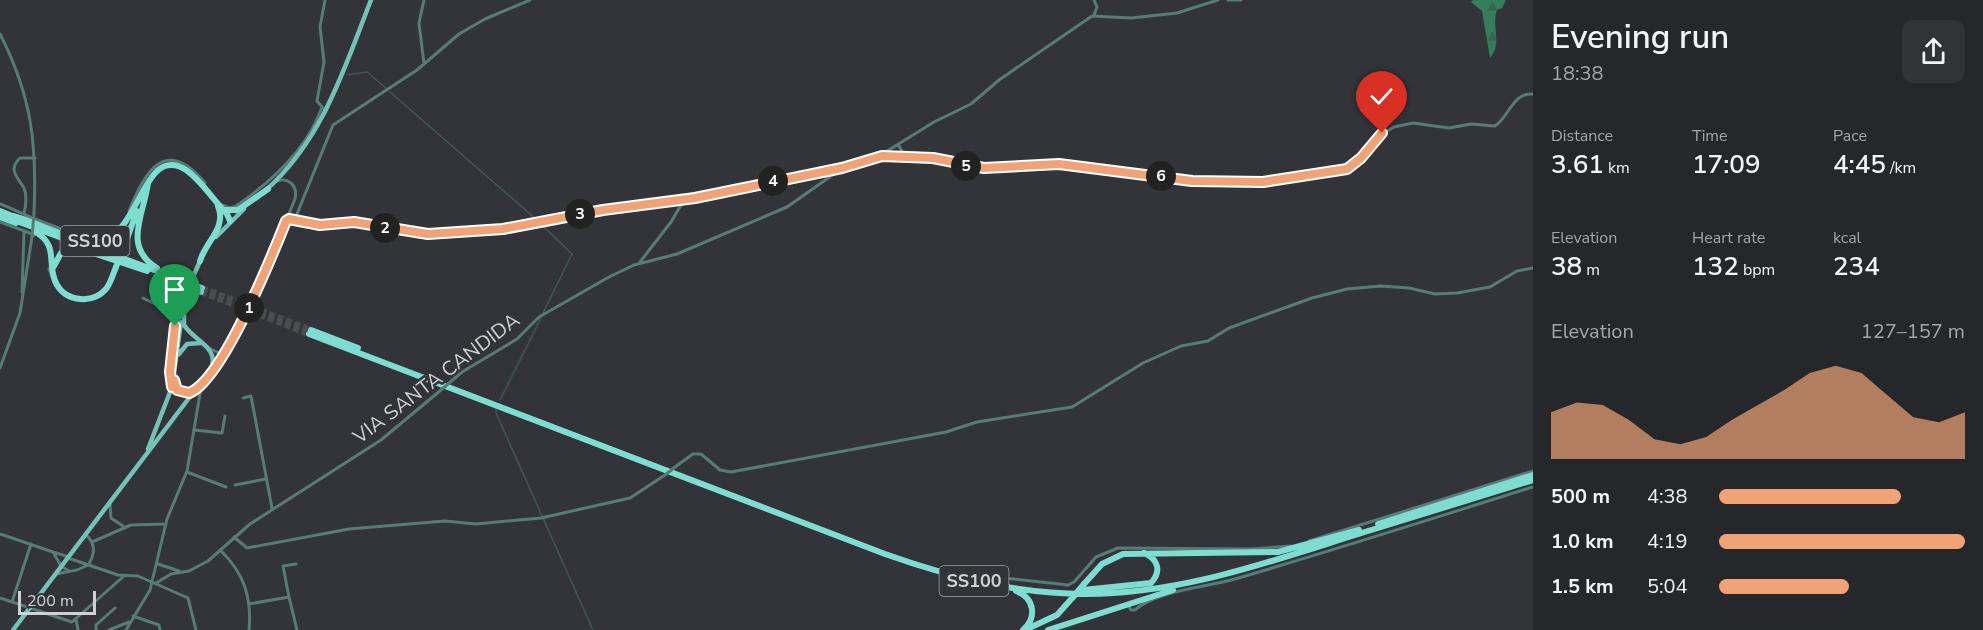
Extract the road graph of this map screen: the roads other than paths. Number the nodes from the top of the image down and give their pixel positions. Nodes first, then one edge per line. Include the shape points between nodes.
1 (325, 0) edge
2 (371, 0) edge
3 (424, 0) edge
4 (530, 0) edge
5 (1094, 0) edge
6 (1218, 0) edge
7 (1228, 0) edge
8 (1241, 0) edge
9 (1094, 15) junction
10 (0, 34) edge
11 (424, 64) junction
12 (1533, 94) edge
13 (325, 109) junction
14 (898, 144) junction
15 (877, 157) junction
16 (905, 157) junction
17 (35, 158) junction
18 (842, 168) junction
19 (824, 171) junction
20 (828, 178) junction
21 (149, 181) junction
22 (275, 182) junction
23 (268, 189) junction
24 (684, 200) junction
25 (0, 204) edge
26 (220, 209) junction
27 (24, 213) junction
28 (0, 214) edge
29 (13, 216) junction
30 (295, 219) junction
31 (230, 221) junction
32 (286, 221) junction
33 (0, 222) edge
34 (24, 231) junction
35 (200, 261) junction
36 (638, 264) junction
37 (1533, 268) edge
38 (147, 271) junction
39 (54, 275) junction
40 (193, 282) junction
41 (57, 284) junction
42 (22, 293) junction
43 (143, 298) dead end
44 (184, 306) junction
45 (203, 344) junction
46 (209, 348) junction
47 (225, 351) junction
48 (178, 355) junction
49 (0, 368) edge
50 (209, 374) junction
51 (174, 380) junction
52 (202, 382) junction
53 (172, 387) junction
54 (197, 389) junction
55 (243, 398) dead end
56 (225, 416) dead end
57 (195, 430) junction
58 (140, 461) junction
59 (187, 472) junction
60 (1533, 473) edge
61 (267, 479) junction
62 (1533, 480) edge
63 (235, 485) dead end
64 (226, 487) dead end
65 (1533, 487) edge
66 (111, 502) junction
67 (272, 508) junction
68 (166, 524) junction
69 (126, 526) junction
70 (1363, 530) junction
71 (0, 534) edge
72 (86, 535) junction
73 (234, 537) junction
74 (92, 542) junction
75 (31, 544) junction
76 (221, 551) junction
77 (1144, 551) junction
78 (53, 552) junction
79 (68, 557) junction
80 (57, 560) junction
81 (158, 564) junction
82 (296, 564) dead end
83 (88, 565) junction
84 (61, 567) junction
85 (69, 571) junction
86 (1245, 571) junction
87 (181, 572) junction
88 (56, 573) junction
89 (125, 575) junction
90 (996, 576) dead end
91 (957, 577) junction
92 (154, 582) junction
93 (1083, 587) junction
94 (289, 597) junction
95 (0, 598) edge
96 (12, 602) junction
97 (249, 604) junction
98 (1128, 604) junction
99 (30, 607) junction
100 (115, 608) dead end
101 (133, 616) junction
102 (76, 620) junction
103 (129, 622) junction
104 (13, 630) edge
105 (78, 630) edge
106 (96, 630) edge
107 (109, 630) edge
108 (126, 630) edge
109 (160, 630) edge
110 (196, 630) edge
111 (249, 630) edge
112 (297, 630) edge
113 (1024, 630) edge
114 (1048, 630) edge

1 - 13 street via 320,27 324,62 317,101
2 - 13 main road
3 - 11 street via 419,23
4 - 11 street via 465,30
5 - 9 street
6 - 9 street via 1177,13 1131,18
7 - 8 street
9 - 14 street via 999,80 971,104
10 - 17 street via 23,85
11 - 30 street via 332,126
12 - 16 street via 1518,98 1495,126 1471,124 1449,128 1413,123 1394,127 1375,138 1350,168 1275,181 1192,181 1059,164 984,168
13 - 22 main road via 307,144
13 - 27 street via 282,167 233,208 220,203 192,168 171,160 151,168 125,219 106,234 87,236
14 - 15 street
14 - 16 street
15 - 16 street
15 - 18 street
17 - 27 street via 20,158 16,162 15,178 25,190
17 - 42 street, bridge via 32,237
18 - 19 street
18 - 20 street, VIA SANTA CANDIDA
19 - 20 street
19 - 24 street
20 - 36 street, VIA SANTA CANDIDA via 787,207 677,254
21 - 26 highway via 165,167 183,168
21 - 29 highway, SS100 via 126,225 104,240 78,238
21 - 40 highway, SS100 via 136,229 140,250 156,267
21 - 41 highway, SS100, bridge via 105,289 91,298 72,297
22 - 23 main road
22 - 32 street via 289,182 295,188 296,196
23 - 26 highway via 238,210
23 - 31 main road
24 - 30 street via 592,211 519,227 448,234 351,222 320,225
24 - 36 street
25 - 27 street
26 - 31 highway
26 - 35 highway via 220,226
28 - 29 highway, SS100
28 - 38 highway, SS100
28 - 39 highway, SS100 via 45,239 52,252
29 - 40 highway, SS100
30 - 32 street
31 - 35 main road
32 - 47 street via 256,293
33 - 34 street
34 - 41 street via 44,243 51,279
34 - 42 street
35 - 40 main road
36 - 67 street, VIA SANTA CANDIDA, bridge via 542,316 517,339 462,372 381,440
37 - 73 street, bridge via 1490,287 1457,293 1435,294 1381,286 1343,289 1229,328 1208,341 1181,346 1143,363 1068,408 977,422 946,432 731,472 720,470 702,454 693,454 630,498 542,518 350,529 247,548
38 - 39 highway, SS100 via 74,248 57,258
38 - 40 highway, SS100 via 201,290
39 - 41 highway, SS100
40 - 44 main road, bridge
42 - 49 street via 20,313
43 - 53 street via 176,314
44 - 45 main road via 185,328
44 - 48 main road
45 - 46 main road
45 - 48 main road via 187,344
46 - 47 street via 218,354
46 - 50 main road via 213,363
47 - 50 street
48 - 51 main road
50 - 52 main road
51 - 53 main road
51 - 54 main road via 182,393
52 - 54 main road
52 - 57 street
53 - 58 main road
54 - 58 main road
55 - 61 street via 251,396
56 - 57 street via 222,433
57 - 59 street
58 - 66 main road
59 - 64 street
59 - 68 street
60 - 70 highway, SS100
60 - 77 street via 1289,546
61 - 63 street
61 - 67 street
62 - 86 highway, SS100
65 - 98 street via 1238,578 1160,598 1134,611
66 - 69 street via 111,518
66 - 72 main road
67 - 73 street, VIA SANTA CANDIDA
68 - 69 street
68 - 81 street
69 - 74 street
70 - 77 highway, SS100 via 1278,552
70 - 93 highway, SS100 via 1199,578 1139,588
71 - 75 street
72 - 74 street
72 - 79 main road
73 - 76 street, VIA SANTA CANDIDA
74 - 83 street via 94,552
75 - 78 street
75 - 96 street
76 - 87 street, VIA SANTA CANDIDA via 202,565
76 - 97 street via 241,576
77 - 90 street via 1109,551 1088,564 1071,584
77 - 93 highway, SS100 via 1099,566
77 - 93 highway, SS100 via 1157,566 1151,583
78 - 79 street
78 - 80 street
79 - 83 street
79 - 84 main road
80 - 84 street
80 - 88 street
81 - 87 street
81 - 92 street
82 - 94 street via 283,566
83 - 85 street
83 - 89 street
84 - 85 street
84 - 88 main road
85 - 88 street
86 - 91 highway, SS100 via 1181,586 1100,594 1035,591
86 - 98 highway
87 - 92 street, VIA SANTA CANDIDA
88 - 99 main road
89 - 92 street
89 - 102 street
91 - 93 highway, SS100 via 877,551 310,332 901,556 989,581
91 - 113 highway, SS100 via 1022,593 1032,609
92 - 101 street
92 - 110 street via 189,599
93 - 113 highway, SS100, bridge via 1057,615
94 - 97 street
94 - 112 street
95 - 96 street
96 - 99 street
97 - 111 street
98 - 114 highway
99 - 102 street via 71,622
99 - 104 main road
100 - 106 street via 96,625
101 - 103 street
101 - 109 street via 159,625
102 - 105 street
103 - 107 street
103 - 108 street

